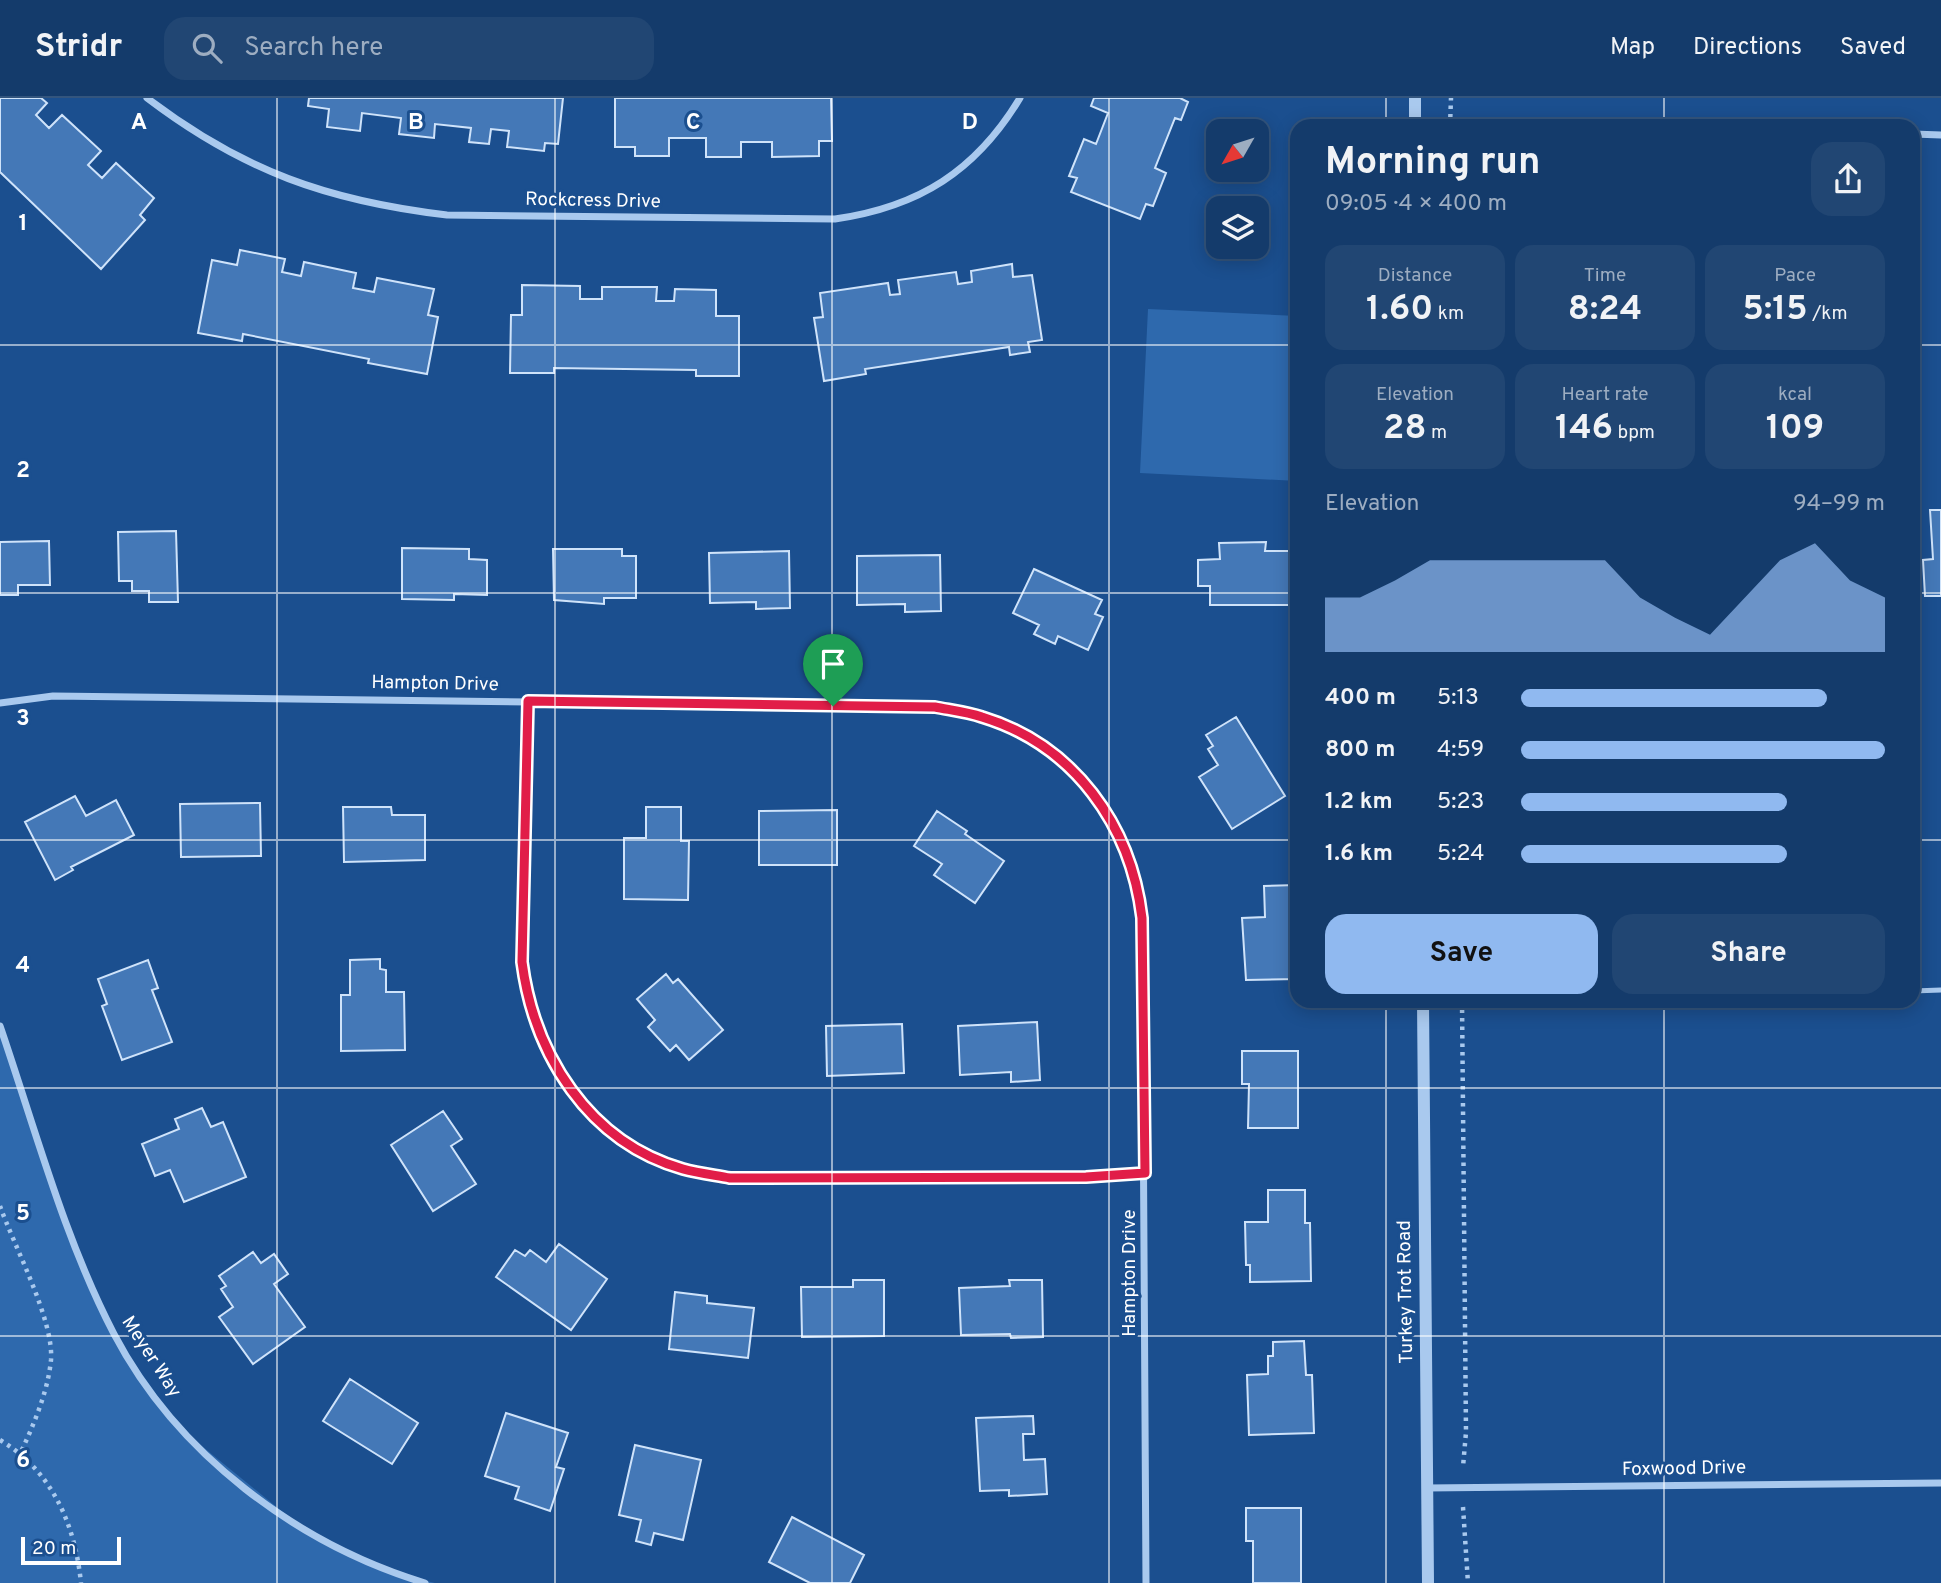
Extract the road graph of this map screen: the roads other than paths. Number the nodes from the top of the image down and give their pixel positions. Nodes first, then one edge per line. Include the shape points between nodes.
1 (147, 98) edge
2 (1020, 98) edge
3 (1415, 98) edge
4 (1415, 119) edge
5 (1920, 134) edge
6 (1941, 135) edge
7 (528, 701) junction
8 (0, 703) edge
9 (1941, 990) edge
10 (1920, 991) edge
11 (1423, 1008) edge
12 (0, 1026) edge
13 (1145, 1173) junction
14 (1941, 1483) edge
15 (1427, 1488) junction
16 (425, 1583) edge
17 (1146, 1583) edge
18 (1428, 1583) edge

1 - 2 street, Rockcress Drive via 219,148 286,179 394,209 447,215 835,219 897,206 940,185 978,155
3 - 4 street
5 - 6 street
7 - 8 street, Hampton Drive via 53,695
7 - 13 street, Hampton Drive via 935,707 981,716 1051,752 1106,810 1127,850 1139,894
7 - 13 street via 522,962 526,994 556,1071 587,1111 624,1141 682,1169 730,1178
9 - 10 lane
11 - 15 street, Turkey Trot Road
12 - 16 street, Meyer Way via 85,1272 115,1336 150,1390 215,1463 277,1513 356,1558
13 - 17 street, Hampton Drive
14 - 15 street, Foxwood Drive
15 - 18 street, Turkey Trot Road

